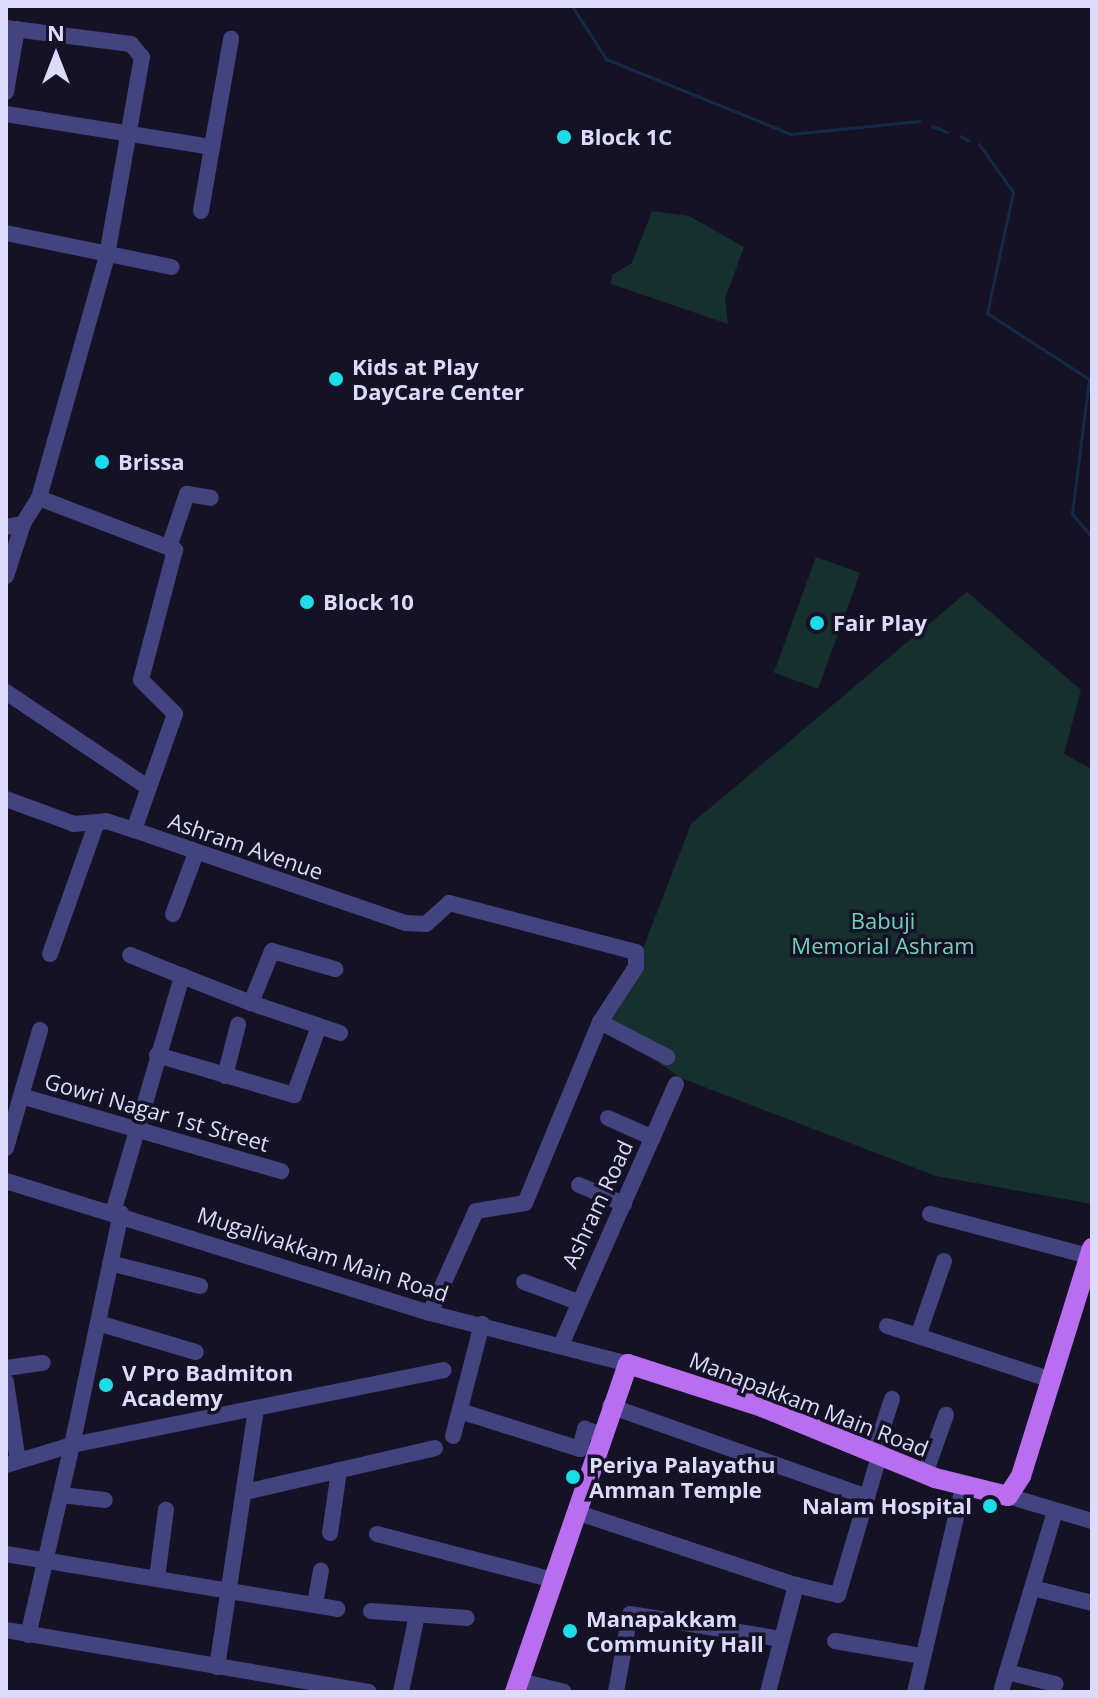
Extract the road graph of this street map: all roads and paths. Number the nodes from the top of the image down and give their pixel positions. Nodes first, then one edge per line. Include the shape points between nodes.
1 (12, 28) edge
2 (231, 39) dead end
3 (6, 92) edge
4 (6, 114) edge
5 (133, 135) junction
6 (212, 147) junction
7 (201, 211) dead end
8 (6, 233) edge
9 (107, 256) junction
10 (172, 267) dead end
11 (39, 498) junction
12 (211, 498) dead end
13 (14, 526) edge
14 (170, 544) junction
15 (6, 576) edge
16 (6, 692) edge
17 (149, 788) junction
18 (6, 799) edge
19 (97, 822) junction
20 (134, 830) junction
21 (196, 853) junction
22 (173, 914) dead end
23 (50, 954) dead end
24 (130, 955) dead end
25 (335, 969) dead end
26 (182, 976) junction
27 (251, 1003) junction
28 (600, 1022) junction
29 (238, 1025) dead end
30 (319, 1026) junction
31 (40, 1030) dead end
32 (340, 1033) dead end
33 (157, 1055) junction
34 (667, 1057) dead end
35 (225, 1076) junction
36 (676, 1084) dead end
37 (21, 1096) junction
38 (608, 1118) dead end
39 (135, 1129) junction
40 (653, 1138) junction
41 (6, 1148) edge
42 (281, 1171) dead end
43 (6, 1181) edge
44 (579, 1185) dead end
45 (624, 1204) junction
46 (118, 1211) junction
47 (930, 1214) dead end
48 (1091, 1252) edge
49 (944, 1261) dead end
50 (110, 1263) junction
51 (524, 1282) dead end
52 (200, 1286) dead end
53 (575, 1301) junction
54 (430, 1313) junction
55 (98, 1323) junction
56 (482, 1324) junction
57 (887, 1326) dead end
58 (918, 1336) junction
59 (561, 1345) junction
60 (196, 1352) dead end
61 (43, 1363) dead end
62 (628, 1364) junction
63 (6, 1368) edge
64 (443, 1370) dead end
65 (1052, 1380) junction
66 (6, 1382) edge
67 (892, 1399) dead end
68 (610, 1406) junction
69 (256, 1410) junction
70 (460, 1411) junction
71 (8, 1412) edge
72 (946, 1415) dead end
73 (602, 1435) junction
74 (453, 1436) dead end
75 (72, 1445) junction
76 (435, 1448) dead end
77 (876, 1456) junction
78 (12, 1463) edge
79 (339, 1471) junction
80 (925, 1474) junction
81 (963, 1487) junction
82 (245, 1492) junction
83 (61, 1495) junction
84 (1008, 1496) junction
85 (867, 1497) junction
86 (105, 1500) dead end
87 (166, 1510) dead end
88 (1055, 1511) junction
89 (579, 1513) junction
90 (1092, 1521) edge
91 (330, 1533) dead end
92 (377, 1534) dead end
93 (6, 1554) edge
94 (45, 1561) junction
95 (321, 1571) dead end
96 (157, 1578) junction
97 (553, 1580) junction
98 (796, 1585) junction
99 (1033, 1588) junction
100 (232, 1590) junction
101 (1092, 1603) edge
102 (315, 1604) junction
103 (337, 1609) dead end
104 (371, 1611) dead end
105 (417, 1615) junction
106 (467, 1618) dead end
107 (6, 1630) edge
108 (28, 1635) junction
109 (781, 1639) junction
110 (835, 1641) dead end
111 (921, 1656) junction
112 (217, 1667) junction
113 (1056, 1684) dead end
114 (518, 1687) edge
115 (314, 1688) edge
116 (369, 1692) edge
117 (401, 1692) edge
118 (564, 1692) edge
119 (616, 1692) edge
120 (768, 1692) edge
121 (915, 1692) edge

1 - 3 street
1 - 5 street via 131,44 142,52
2 - 6 street
4 - 5 street
5 - 6 street
5 - 9 street
6 - 7 street
8 - 9 street
9 - 10 street
9 - 11 street
11 - 13 street
11 - 14 street
12 - 14 street, Ashram Avenue via 187,494
13 - 15 street
14 - 17 street, Ashram Avenue via 175,558 141,680 145,690 173,704 175,714
16 - 17 street
17 - 20 street, Ashram Avenue
18 - 19 street via 74,824
19 - 20 street
19 - 23 street
20 - 21 street, Ashram Avenue
21 - 22 street
21 - 28 street, Ashram Avenue via 406,923 426,924 449,903 607,942 639,959
24 - 26 street
25 - 27 street via 272,951
26 - 27 street
26 - 33 street
27 - 30 street
28 - 34 street
28 - 54 street via 525,1203 476,1211
29 - 35 street
30 - 32 street
30 - 35 street via 294,1095
31 - 37 street
33 - 35 street
33 - 39 street
36 - 40 street, Ashram Road
37 - 39 street, Gowri Nagar 1st Street
37 - 41 street
38 - 40 street
39 - 42 street, Gowri Nagar 1st Street
39 - 46 street
40 - 45 street, Ashram Road
43 - 46 street, Mugalivakkam Main Road
44 - 45 street
45 - 53 street, Ashram Road
46 - 50 street
46 - 54 street, Mugalivakkam Main Road
47 - 48 street
48 - 65 main road
49 - 58 street
50 - 52 street
50 - 55 street
51 - 53 street
53 - 59 street, Ashram Road
54 - 56 street, Mugalivakkam Main Road
55 - 60 street
55 - 75 street
56 - 59 street, Mugalivakkam Main Road
56 - 70 street
57 - 58 street
58 - 65 street
59 - 62 street, Mugalivakkam Main Road
61 - 63 street
62 - 68 main road
62 - 77 main road, Manapakkam Main Road via 762,1407
64 - 69 street
65 - 84 main road via 1021,1476
66 - 71 street
67 - 77 street
68 - 73 main road
68 - 85 street
69 - 75 street
69 - 82 street
70 - 73 street via 580,1449 585,1429
70 - 74 street
71 - 78 street
72 - 80 street
73 - 89 main road
75 - 78 street
75 - 83 street
76 - 79 street
77 - 80 main road, Manapakkam Main Road
77 - 85 street
79 - 82 street
79 - 91 street
80 - 81 main road, Manapakkam Main Road
81 - 84 main road, Manapakkam Main Road
81 - 111 street
82 - 100 street
83 - 86 street
83 - 94 street
84 - 88 street
85 - 98 street via 838,1595
87 - 96 street
88 - 90 street
88 - 99 street
89 - 97 main road
89 - 98 street
92 - 97 street
93 - 94 street
94 - 96 street
94 - 108 street
95 - 102 street
96 - 100 street
97 - 114 main road
98 - 109 street
99 - 101 street
99 - 113 street via 1004,1680
100 - 102 street
100 - 112 street
102 - 103 street
104 - 105 street
105 - 106 street
105 - 117 street
107 - 108 street
108 - 112 street
109 - 119 street via 630,1614
109 - 120 street
110 - 111 street
111 - 121 street
112 - 115 street
114 - 118 street
115 - 116 street

